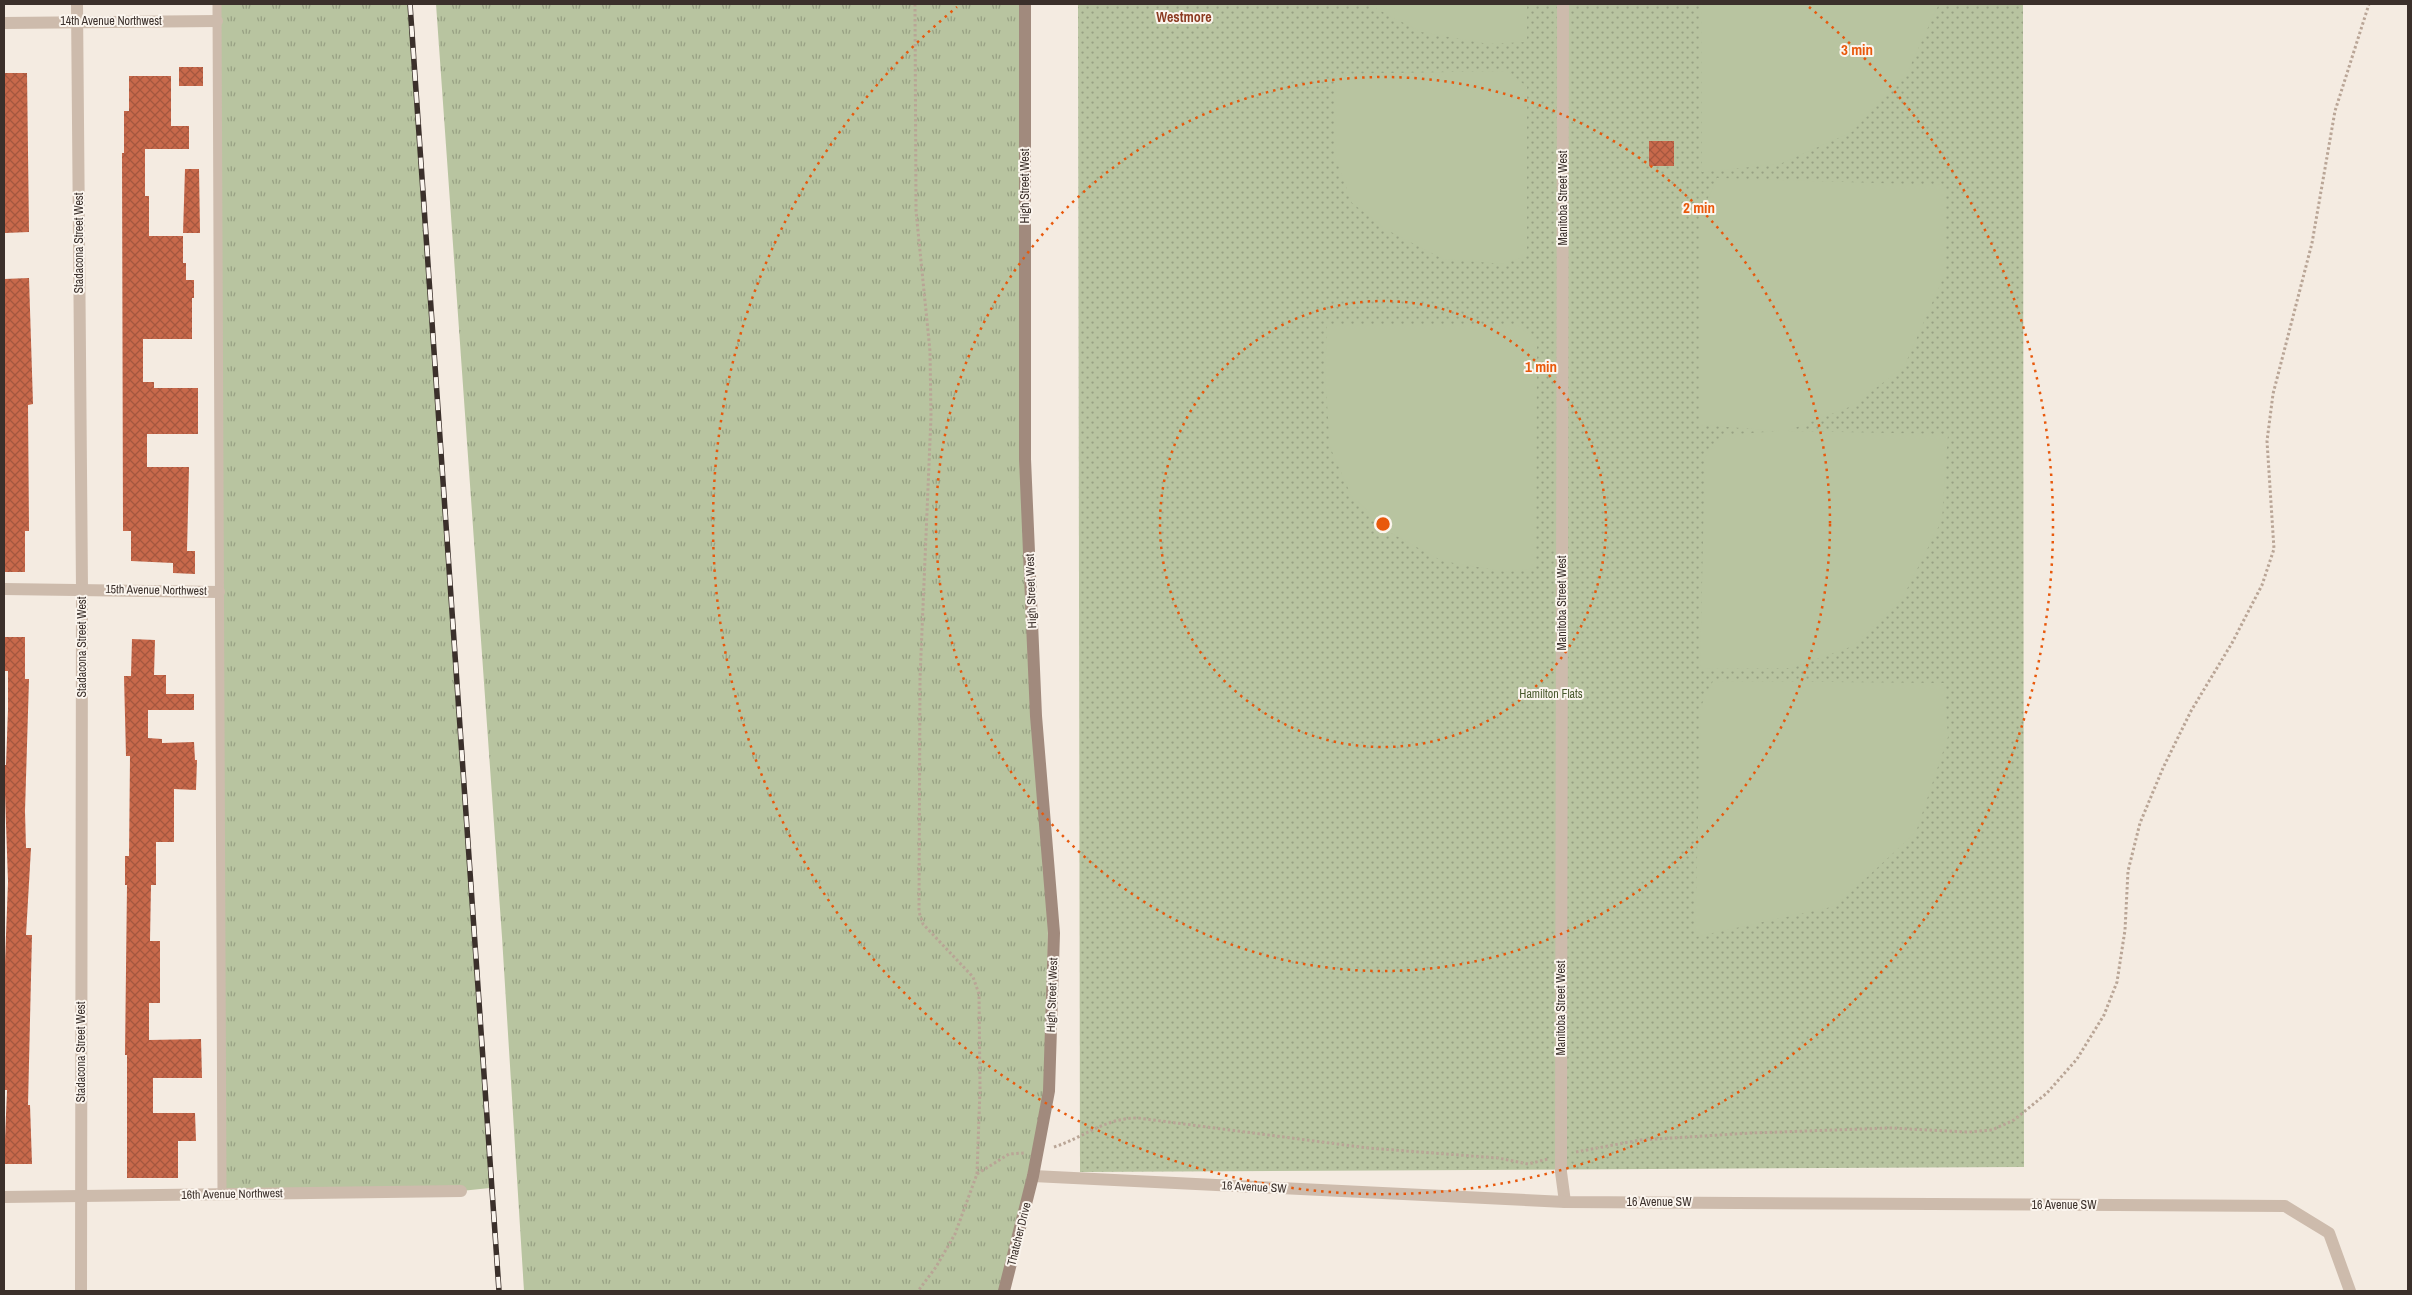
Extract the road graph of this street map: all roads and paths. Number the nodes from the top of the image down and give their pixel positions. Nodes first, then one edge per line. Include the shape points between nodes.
1 (77, 4) edge
2 (217, 4) edge
3 (915, 4) edge
4 (1025, 4) edge
5 (1563, 4) edge
6 (2369, 4) edge
7 (217, 21) junction
8 (77, 22) junction
9 (4, 23) edge
10 (4, 588) edge
11 (82, 589) junction
12 (219, 592) junction
13 (1037, 1152) junction
14 (1561, 1156) junction
15 (977, 1174) junction
16 (1033, 1176) junction
17 (461, 1191) dead end
18 (222, 1194) junction
19 (81, 1196) junction
20 (4, 1197) edge
21 (1565, 1202) junction
22 (81, 1291) edge
23 (918, 1291) edge
24 (1004, 1291) edge
25 (2350, 1291) edge

1 - 8 street, Stadacona Street West
2 - 7 lane
3 - 15 path via 916,211 930,351 931,417 920,678 919,912 923,924 973,977 979,994
4 - 13 main road, High Street West via 1025,459 1036,716 1054,933 1049,1091
5 - 14 street, Manitoba Street West
6 - 14 path via 2335,111 2312,243 2273,394 2267,441 2274,549 2262,585 2191,711 2140,823 2128,871 2125,930 2117,982 2104,1015 2077,1059 2040,1099 2014,1120 1992,1130 1890,1128 1640,1140
7 - 8 street, 14th Avenue Northwest
7 - 12 lane
8 - 9 street, 14th Avenue Northwest
8 - 11 street, Stadacona Street West
10 - 11 street, 15th Avenue Northwest
11 - 12 street, 15th Avenue Northwest
11 - 19 street, Stadacona Street West
12 - 18 lane
13 - 14 path via 1072,1141 1101,1124 1122,1118 1138,1118 1368,1148 1498,1158 1528,1164
13 - 15 path via 1009,1154
13 - 16 main road, High Street West
14 - 21 street, Manitoba Street West
15 - 23 path via 955,1234
16 - 21 street, 16 Avenue SW
16 - 24 main road, Thatcher Drive
17 - 18 street, 16th Avenue Northwest
18 - 19 street, 16th Avenue Northwest
19 - 20 street, 16th Avenue Northwest
19 - 22 street, Stadacona Street West
21 - 25 street, 16 Avenue SW via 2285,1206 2329,1233

